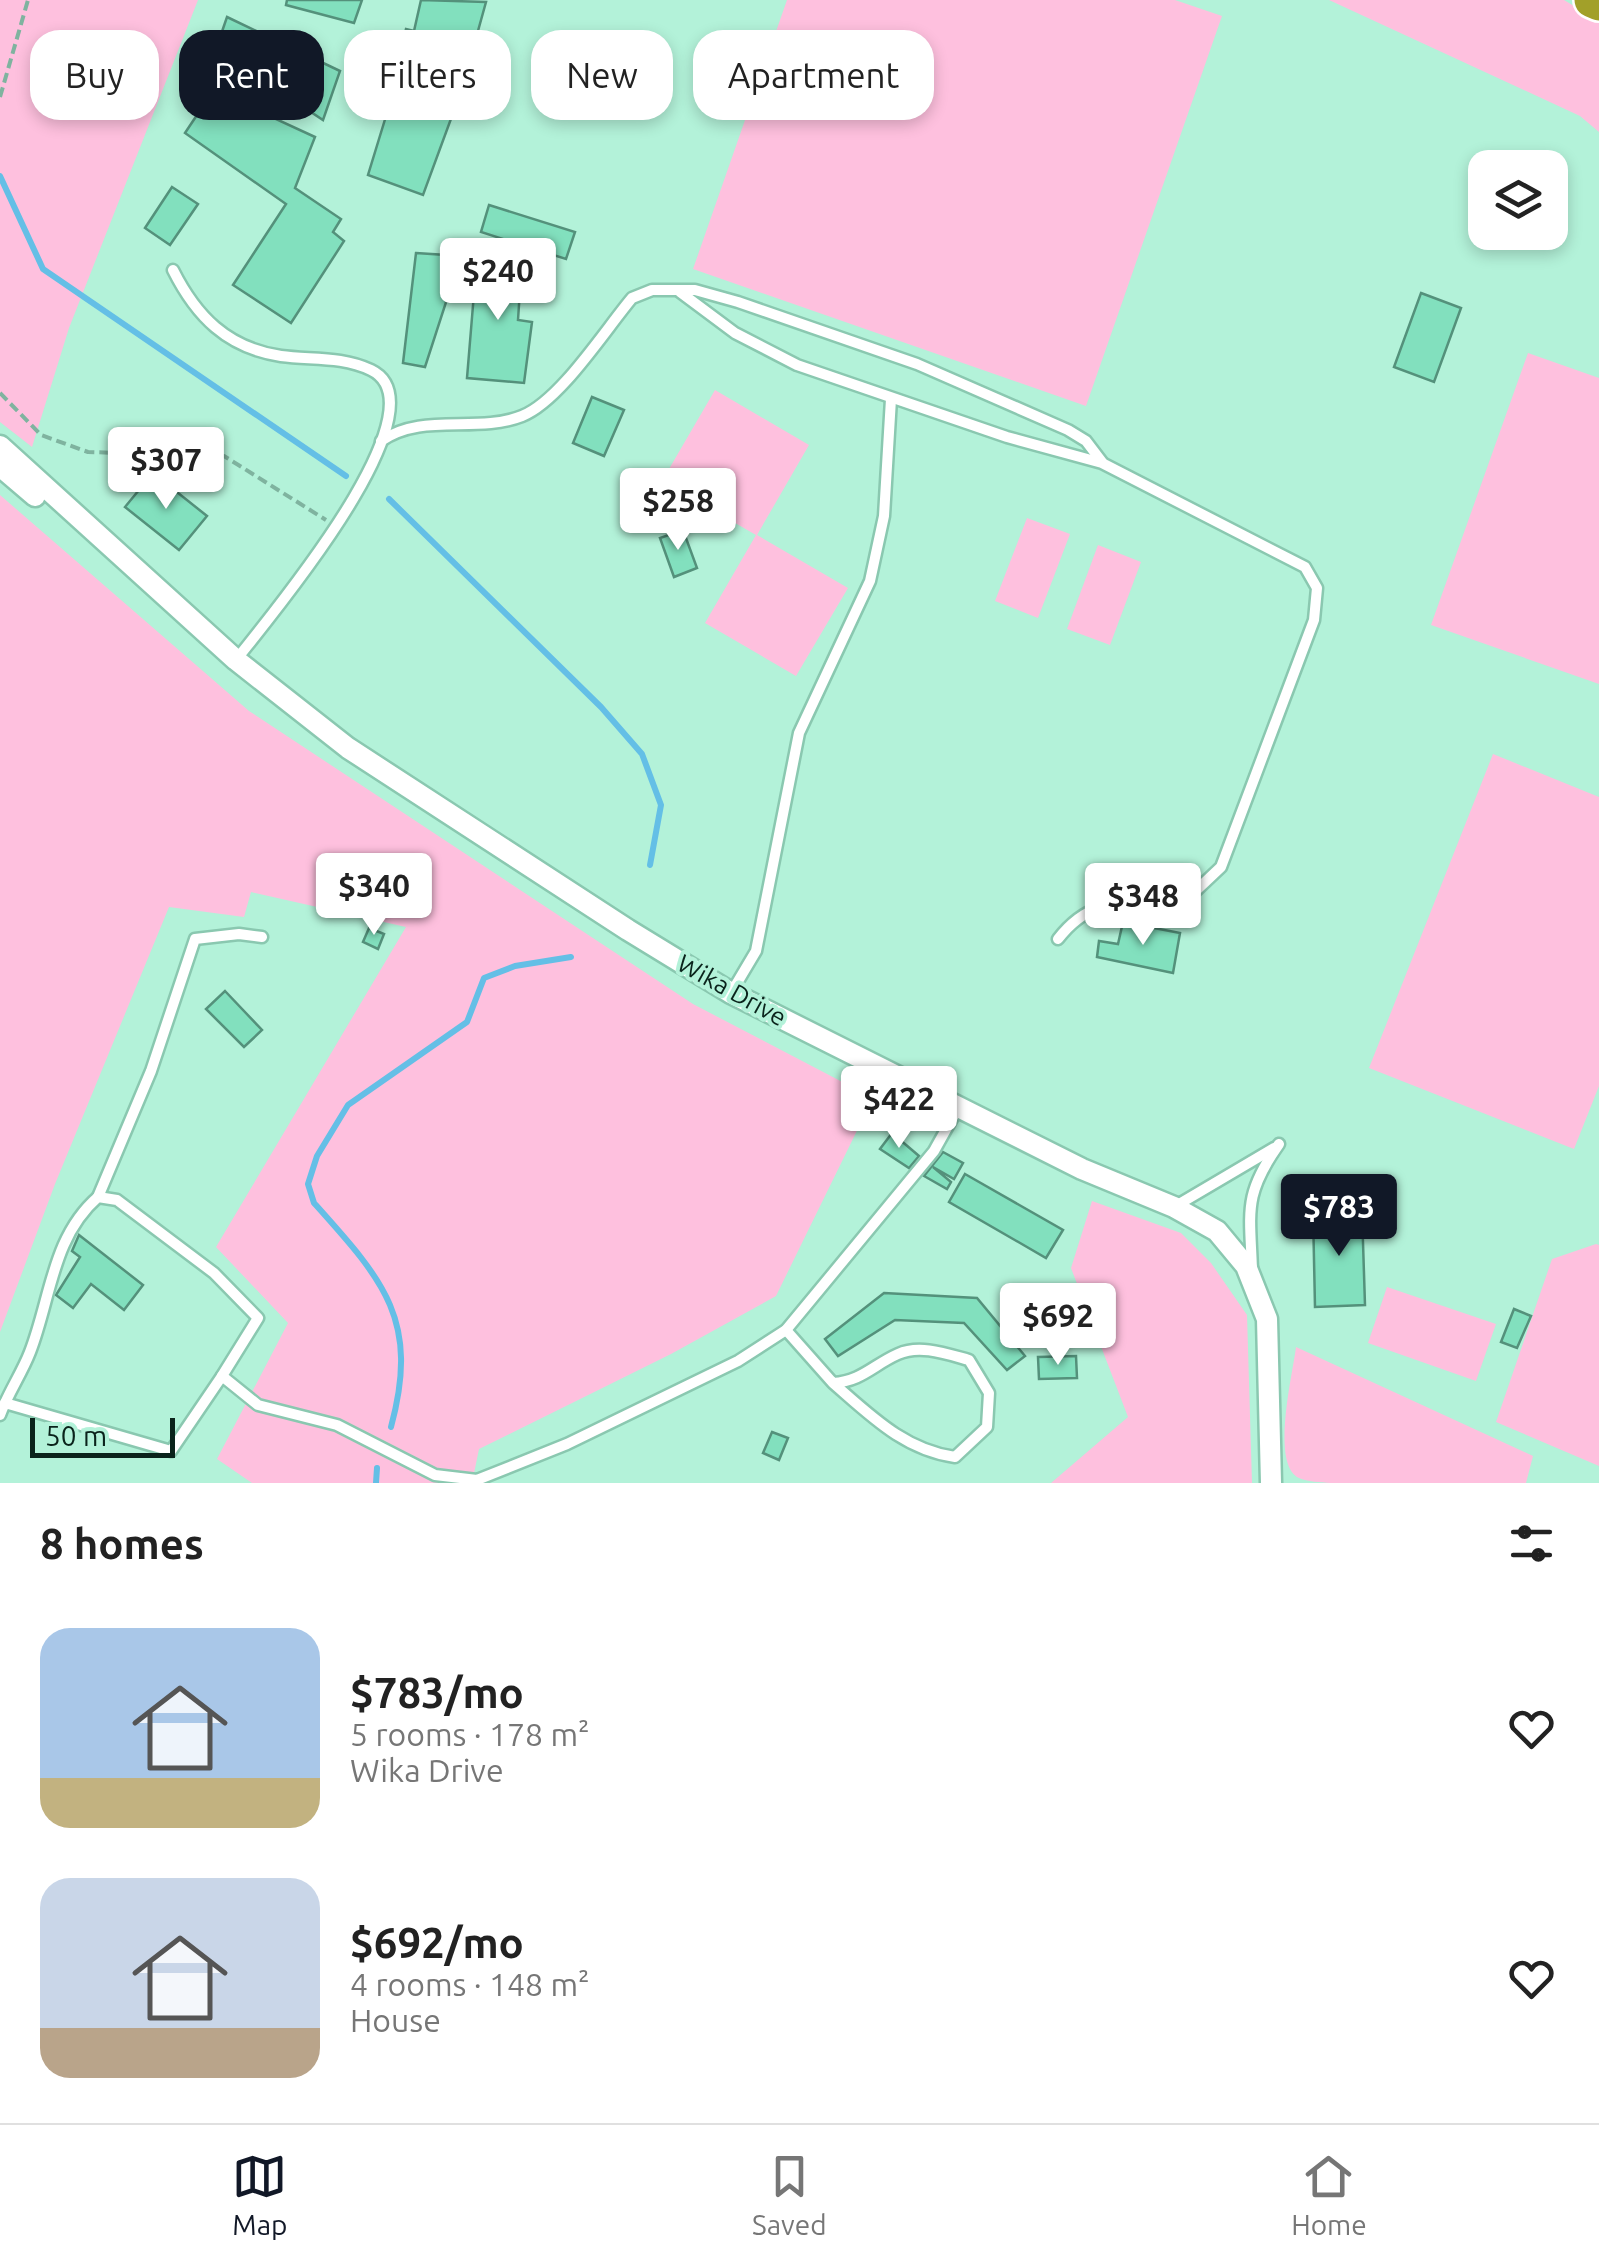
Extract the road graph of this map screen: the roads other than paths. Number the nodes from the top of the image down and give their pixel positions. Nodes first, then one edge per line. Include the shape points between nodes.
1 (172, 270) dead end
2 (680, 292) junction
3 (891, 399) junction
4 (381, 442) junction
5 (0, 446) edge
6 (1102, 463) junction
7 (0, 466) edge
8 (167, 599) junction
9 (236, 660) junction
10 (262, 938) dead end
11 (1058, 939) dead end
12 (732, 993) junction
13 (958, 1108) junction
14 (98, 1197) junction
15 (1174, 1208) junction
16 (1253, 1284) junction
17 (786, 1330) junction
18 (222, 1376) junction
19 (832, 1383) junction
20 (5, 1403) junction
21 (0, 1415) edge
22 (1271, 1483) edge

1 - 4 lane via 210,326 241,346 332,358 374,371 394,402
2 - 3 lane via 735,333 797,365
2 - 4 lane via 652,290 632,298 544,403 522,416 400,428
2 - 6 lane via 738,302 917,364 1068,430
3 - 6 lane
3 - 12 lane via 884,516 870,581 799,733 756,951
4 - 9 lane via 338,528
5 - 8 street, Wika Drive
6 - 11 lane via 1289,555 1305,567 1318,604 1221,867 1185,901 1118,901 1077,915
7 - 8 street, Wika Drive
8 - 9 street, Wika Drive
9 - 12 street, Wika Drive via 348,748
10 - 14 lane via 196,939
12 - 13 street, Wika Drive
13 - 15 street, Wika Drive
13 - 17 lane via 934,1151
14 - 18 lane via 117,1200 214,1273 258,1318
14 - 20 lane via 75,1222 57,1259 30,1351
15 - 16 street, Wika Drive via 1217,1231
15 - 16 lane via 1279,1144 1250,1195
16 - 22 street, Wika Drive via 1267,1319
17 - 18 lane via 567,1444 476,1480 435,1475 336,1425 258,1405
17 - 19 lane
18 - 20 lane via 171,1450
19 - 19 lane via 870,1374 899,1353 929,1350 969,1360 989,1393 986,1427 955,1457 933,1454 904,1441
20 - 21 lane

